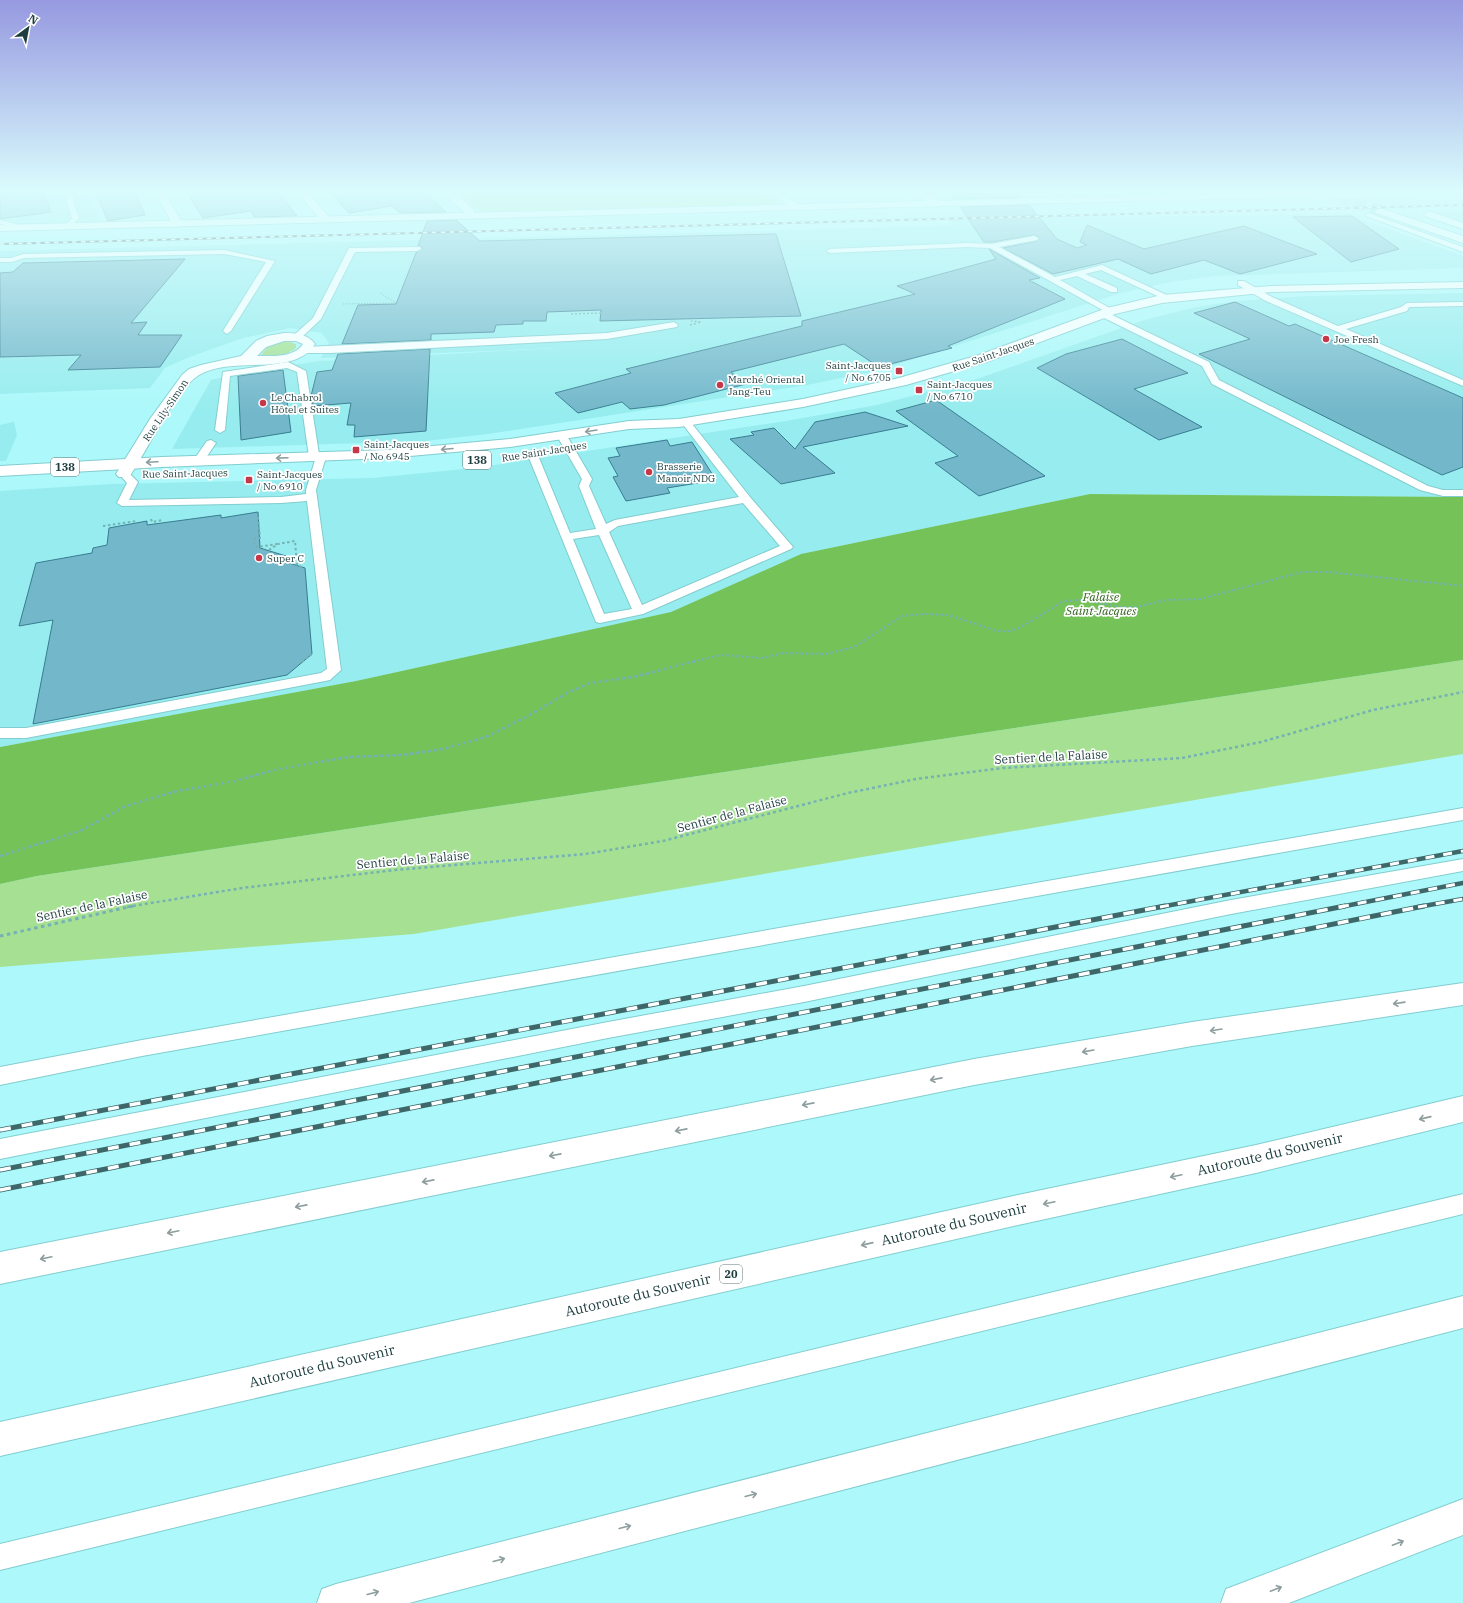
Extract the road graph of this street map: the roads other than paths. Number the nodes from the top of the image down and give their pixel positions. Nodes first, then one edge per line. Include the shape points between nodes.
1 (269, 264) edge
2 (345, 264) edge
3 (1023, 264) edge
4 (1077, 273) junction
5 (1463, 276) edge
6 (1052, 280) junction
7 (1241, 283) junction
8 (1463, 285) edge
9 (1114, 290) dead end
10 (1253, 291) junction
11 (1164, 298) junction
12 (1463, 304) edge
13 (1107, 312) junction
14 (674, 325) dead end
15 (1337, 329) junction
16 (227, 331) dead end
17 (297, 337) junction
18 (305, 350) junction
19 (245, 360) junction
20 (1463, 383) edge
21 (682, 423) junction
22 (220, 430) dead end
23 (565, 441) junction
24 (211, 443) dead end
25 (532, 453) junction
26 (199, 460) junction
27 (458, 462) dead end
28 (320, 464) junction
29 (403, 467) dead end
30 (127, 469) junction
31 (377, 469) dead end
32 (0, 470) edge
33 (0, 480) edge
34 (1463, 493) edge
35 (312, 497) junction
36 (746, 499) junction
37 (603, 531) junction
38 (566, 536) junction
39 (639, 611) junction
40 (0, 733) edge
41 (1463, 814) edge
42 (1463, 864) edge
43 (1463, 994) edge
44 (0, 1076) edge
45 (1463, 1109) edge
46 (0, 1149) edge
47 (1463, 1204) edge
48 (0, 1268) edge
49 (1463, 1312) edge
50 (0, 1439) edge
51 (1463, 1518) edge
52 (0, 1557) edge
53 (336, 1603) edge
54 (1240, 1603) edge

1 - 16 lane
2 - 17 lane via 317,319
3 - 6 lane
4 - 6 lane
4 - 9 lane
4 - 11 lane via 1102,267
5 - 7 main road, Rue Saint-Jacques / 138
6 - 13 lane
7 - 10 lane
7 - 11 main road, Rue Saint-Jacques / 138 via 1197,288
8 - 10 main road, Rue Saint-Jacques / 138
10 - 11 main road, Rue Saint-Jacques / 138
10 - 15 lane
11 - 13 main road, Rue Saint-Jacques / 138
12 - 15 lane via 1407,306
13 - 21 main road, Rue Saint-Jacques / 138 via 996,354 923,377 815,401
13 - 34 lane via 1206,364 1215,382 1424,488 1444,493
14 - 18 lane via 607,336
15 - 20 lane
17 - 18 main road via 309,344
17 - 19 main road via 281,337 266,341
18 - 19 main road, Rue Lily-Simon via 283,358
19 - 30 main road, Rue Lily-Simon via 207,367 187,378
21 - 23 main road, Rue Saint-Jacques / 138 via 636,436
21 - 36 lane
22 - 28 lane via 226,374 288,364 301,371
23 - 25 main road, Rue Saint-Jacques / 138
23 -> 28 main road, Rue Saint-Jacques / 138 via 454,449
23 - 37 lane via 587,479 584,486
24 - 26 lane
25 - 27 main road, Rue Saint-Jacques / 138
25 - 38 lane
28 -> 26 main road, Rue Saint-Jacques / 138
26 -> 30 main road, Rue Saint-Jacques / 138
28 - 30 main road, Rue Saint-Jacques / 138
28 - 35 lane via 311,490
29 - 31 main road
30 - 32 main road, Rue Saint-Jacques / 138
30 - 33 main road, Rue Saint-Jacques / 138
30 - 35 lane via 133,482 122,503 281,500
35 - 40 lane via 334,670 325,677 26,733
36 - 37 lane via 615,523
36 - 39 lane via 787,547
37 - 38 lane
37 - 39 lane
38 - 39 lane via 600,618
41 - 44 lane via 150,1047
42 - 46 lane via 1231,907 804,994
43 -> 48 main road via 1192,1034 982,1070
45 -> 50 main road, Autoroute du Souvenir / 20 via 1256,1159 1003,1213
47 - 52 lane
53 -> 49 main road
54 -> 51 main road

